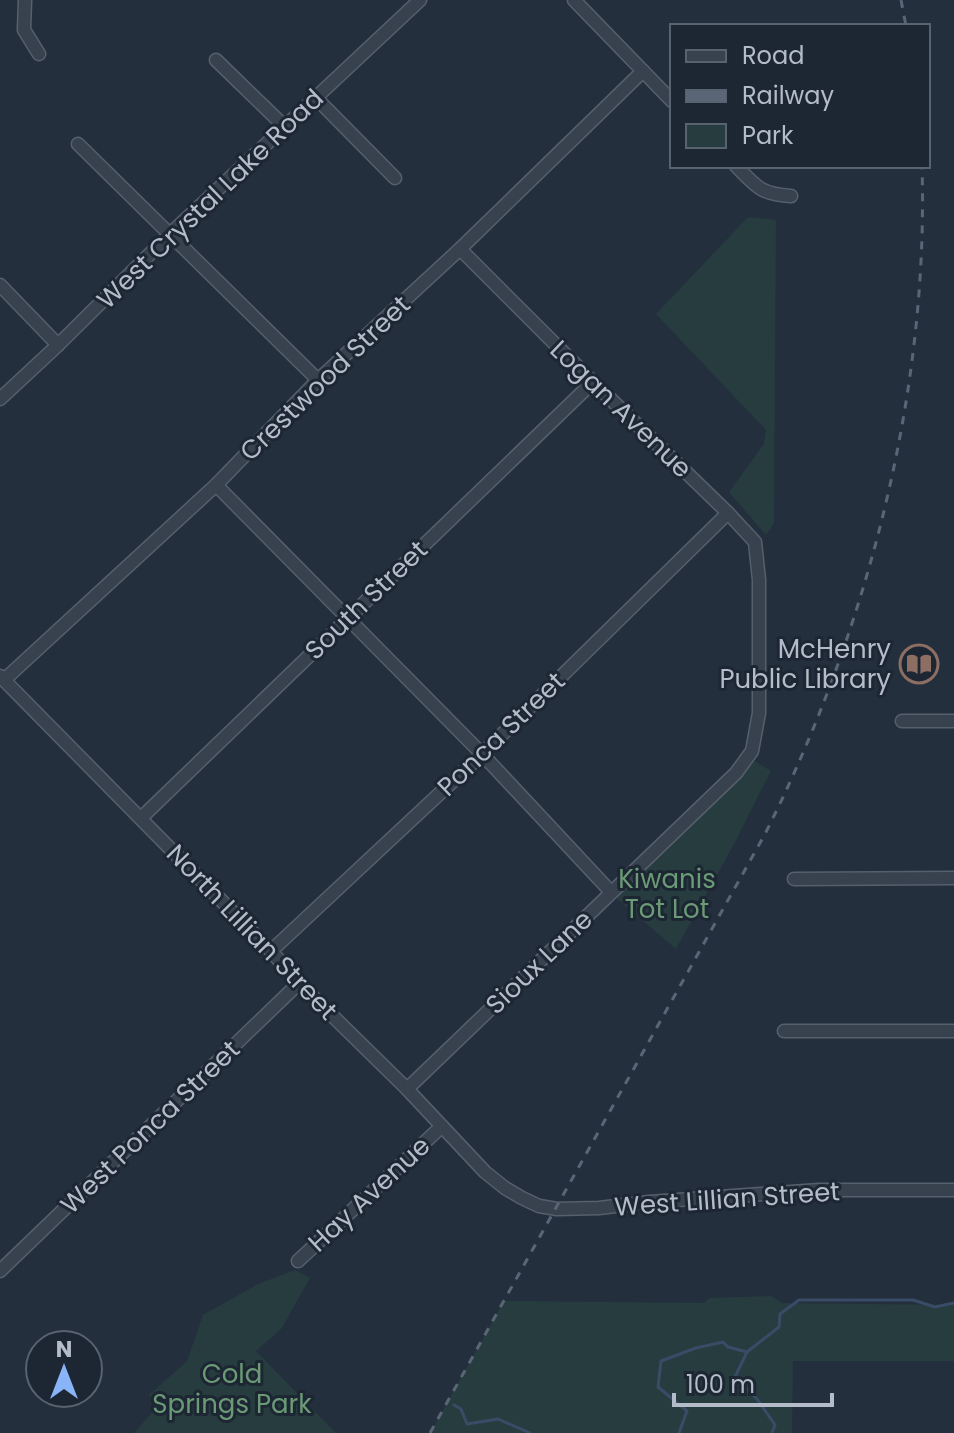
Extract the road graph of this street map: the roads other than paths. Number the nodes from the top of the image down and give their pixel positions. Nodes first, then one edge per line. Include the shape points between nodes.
1 (25, 0) edge
2 (420, 0) edge
3 (574, 0) edge
4 (39, 54) dead end
5 (216, 60) dead end
6 (643, 71) junction
7 (316, 98) junction
8 (670, 99) edge
9 (285, 127) junction
10 (78, 144) dead end
11 (738, 168) edge
12 (395, 178) dead end
13 (791, 196) dead end
14 (169, 235) junction
15 (460, 249) junction
16 (0, 285) edge
17 (58, 345) junction
18 (318, 380) junction
19 (593, 382) junction
20 (0, 399) edge
21 (216, 485) junction
22 (728, 513) junction
23 (759, 580) joint
24 (347, 618) junction
25 (2, 678) edge
26 (902, 721) dead end
27 (954, 721) edge
28 (482, 754) junction
29 (141, 818) junction
30 (954, 878) edge
31 (794, 879) dead end
32 (611, 892) junction
33 (271, 951) junction
34 (299, 983) junction
35 (784, 1031) dead end
36 (954, 1031) edge
37 (407, 1089) junction
38 (441, 1127) junction
39 (505, 1188) joint
40 (954, 1190) edge
41 (298, 1261) dead end
42 (0, 1271) edge

1 - 4 street via 24,30
2 - 7 street, West Crystal Lake Road
3 - 6 street
5 - 9 street
6 - 8 street
6 - 15 street, Crestwood Street
7 - 9 street, West Crystal Lake Road
7 - 12 street
9 - 14 street, West Crystal Lake Road
10 - 14 street
11 - 13 street via 760,190
14 - 17 street, West Crystal Lake Road
14 - 18 street
15 - 18 street, Crestwood Street
15 - 19 street, Logan Avenue
16 - 17 street
17 - 20 street, West Crystal Lake Road
18 - 21 street, Crestwood Street
19 - 22 street, Logan Avenue
19 - 24 street, South Street
21 - 24 street
21 - 25 street, Crestwood Street
22 - 23 street, Logan Avenue via 755,542
22 - 28 street, Ponca Street
23 - 32 street, Sioux Lane via 759,713 752,751 736,773
24 - 28 street
24 - 29 street, South Street
25 - 29 street, North Lillian Street
26 - 27 street
28 - 32 street
28 - 33 street, Ponca Street
29 - 33 street, North Lillian Street
30 - 31 street
32 - 37 street, Sioux Lane
33 - 34 street, North Lillian Street
34 - 37 street, North Lillian Street
34 - 42 street, West Ponca Street
35 - 36 street
37 - 38 street, North Lillian Street
38 - 39 street, North Lillian Street
38 - 41 street, Hay Avenue
39 - 40 street, West Lillian Street via 557,1209 819,1190

